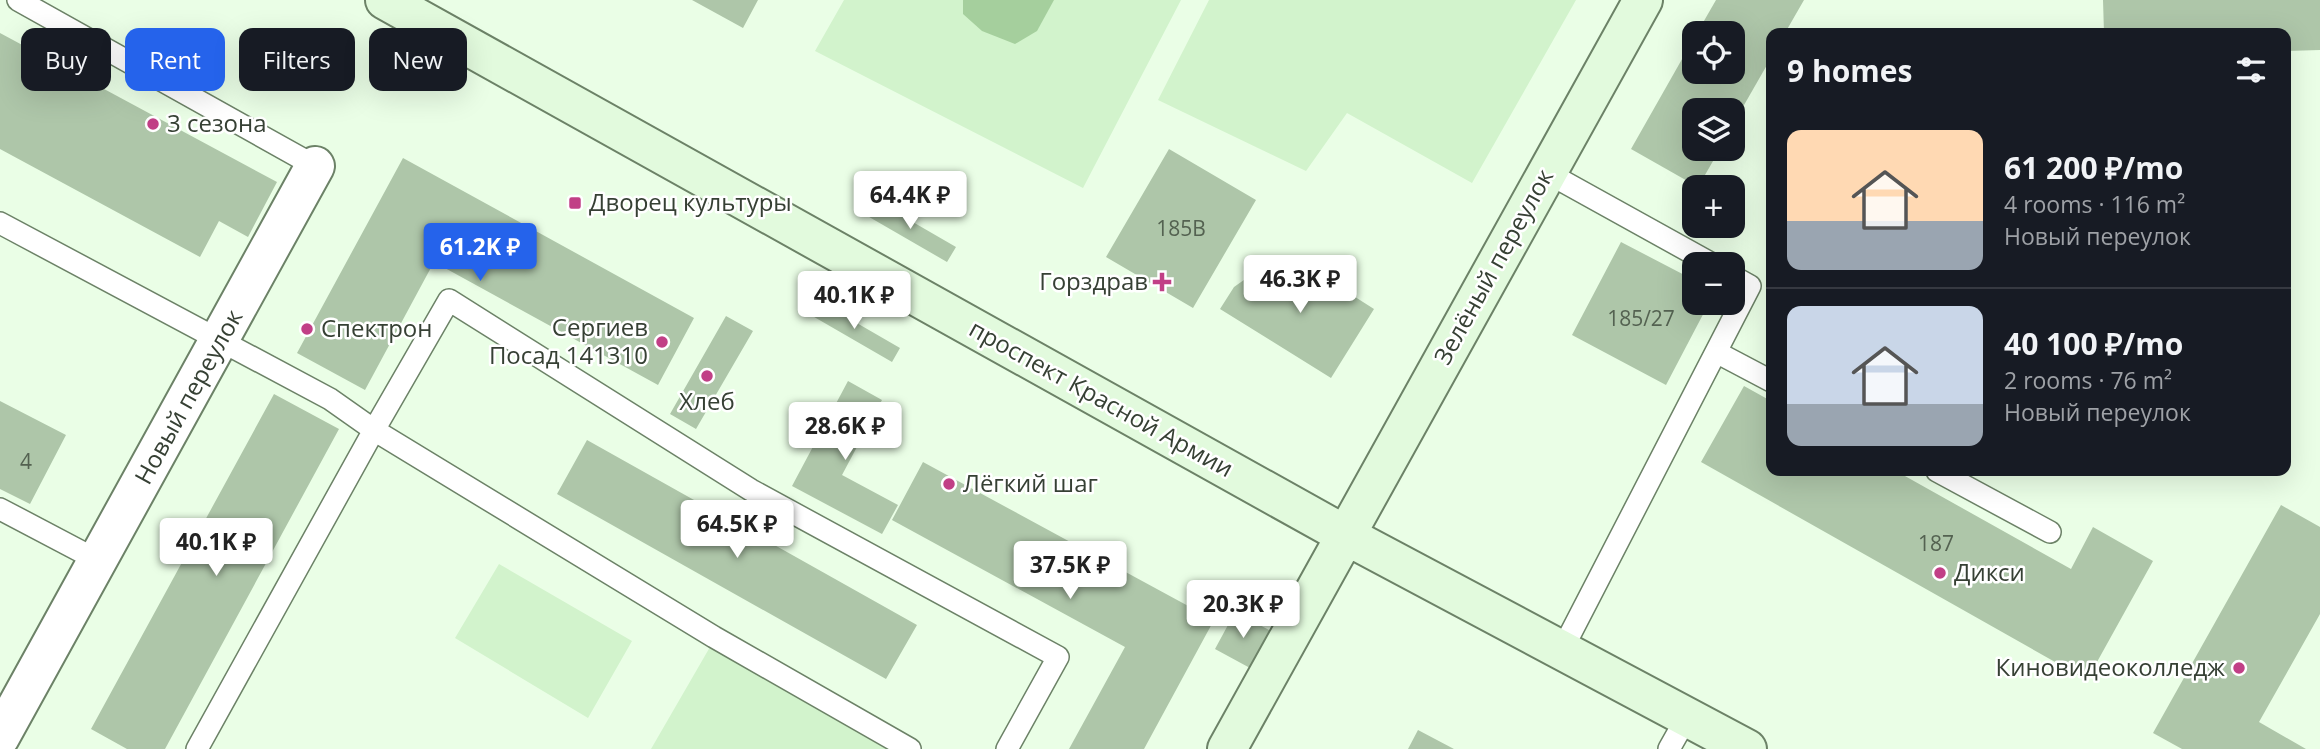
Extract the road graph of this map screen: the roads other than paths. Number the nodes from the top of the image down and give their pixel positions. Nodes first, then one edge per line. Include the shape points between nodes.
1 (18, 0) edge
2 (386, 0) edge
3 (1643, 0) edge
4 (315, 166) joint
5 (1546, 172) junction
6 (0, 223) edge
7 (1690, 252) edge
8 (1735, 315) edge
9 (222, 340) junction
10 (1716, 352) junction
11 (1766, 378) edge
12 (373, 430) junction
13 (1946, 476) edge
14 (0, 509) edge
15 (2050, 531) dead end
16 (1347, 536) junction
17 (97, 560) junction
18 (1562, 650) junction
19 (1678, 733) edge
20 (0, 737) edge
21 (197, 749) edge
22 (909, 749) edge
23 (1007, 749) edge
24 (1227, 749) edge
25 (1747, 749) edge

1 - 4 lane
2 - 16 main road, проспект Красной Армии
3 - 5 main road, Зелёный переулок
4 - 9 street, Новый переулок
5 - 7 lane
5 - 16 main road, Зелёный переулок
6 - 9 lane
8 - 10 lane
9 - 12 lane via 330,399
9 - 17 street, Новый переулок
10 - 11 lane
10 - 18 lane
12 - 21 lane
12 - 22 lane
12 - 23 lane via 449,300 751,490 1058,657
13 - 15 lane
14 - 17 lane
16 - 18 main road, проспект Красной Армии
16 - 24 main road, Зелёный переулок
17 - 20 street, Новый переулок
18 - 19 main road, проспект Красной Армии
19 - 25 main road, проспект Красной Армии

